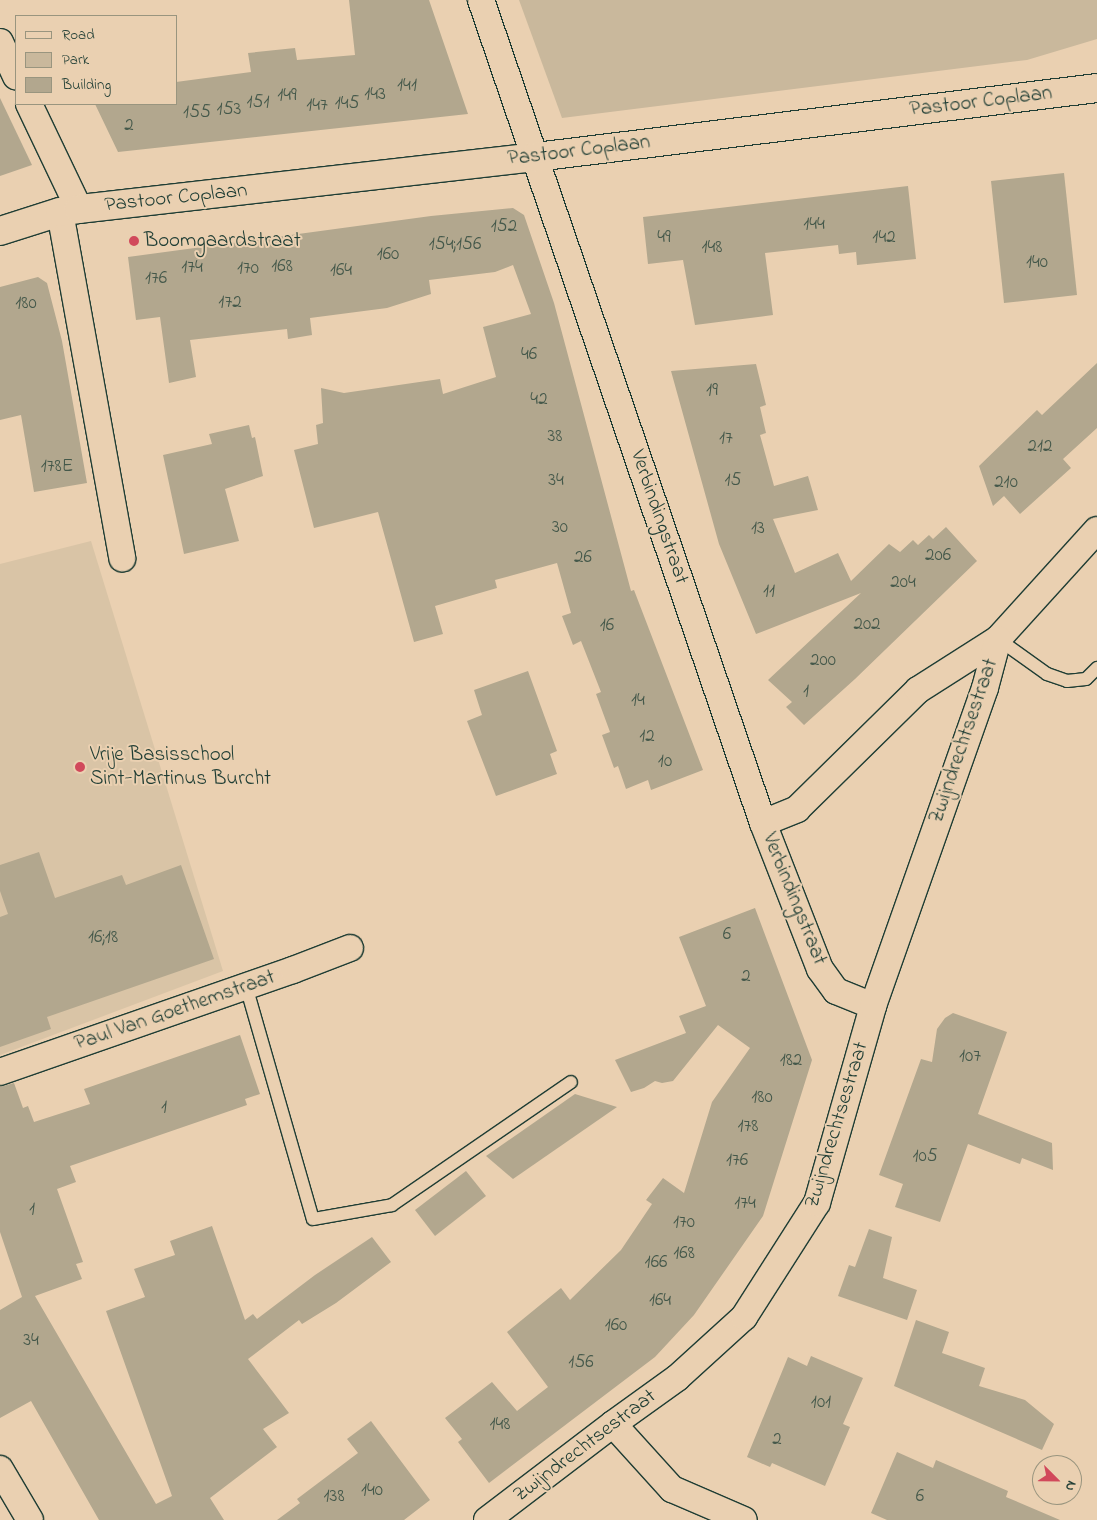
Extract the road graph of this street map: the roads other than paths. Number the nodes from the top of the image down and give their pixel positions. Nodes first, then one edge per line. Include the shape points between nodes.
1 (480, 0) edge
2 (0, 42) edge
3 (15, 74) edge
4 (1097, 88) edge
5 (29, 105) edge
6 (536, 157) junction
7 (69, 210) junction
8 (0, 231) edge
9 (1097, 530) edge
10 (122, 558) dead end
11 (998, 639) junction
12 (1097, 668) edge
13 (763, 823) junction
14 (350, 948) dead end
15 (246, 986) junction
16 (873, 1006) junction
17 (0, 1072) edge
18 (571, 1082) dead end
19 (613, 1424) junction
20 (0, 1468) edge
21 (30, 1520) edge
22 (487, 1520) edge
23 (744, 1520) edge

1 - 6 street, Verbindingstraat
2 - 3 street
4 - 6 street, Pastoor Coplaan
5 - 7 street
6 - 7 street, Pastoor Coplaan
6 - 13 street, Verbindingstraat
7 - 8 street, Pastoor Coplaan
7 - 10 street
9 - 11 street, Zwijndrechtsestraat
11 - 12 lane via 1047,674 1067,681 1086,680
11 - 13 street, Zwijndrechtsestraat via 918,690 797,809
11 - 16 street, Zwijndrechtsestraat via 985,688
13 - 16 street, Verbindingstraat via 820,969 836,991
14 - 15 street, Paul Van Goethemstraat
15 - 17 street, Paul Van Goethemstraat
15 - 18 lane via 313,1219 392,1205
16 - 19 street, Zwijndrechtsestraat via 818,1203 744,1317 677,1378
19 - 22 street, Zwijndrechtsestraat
19 - 23 street via 672,1489
20 - 21 street

